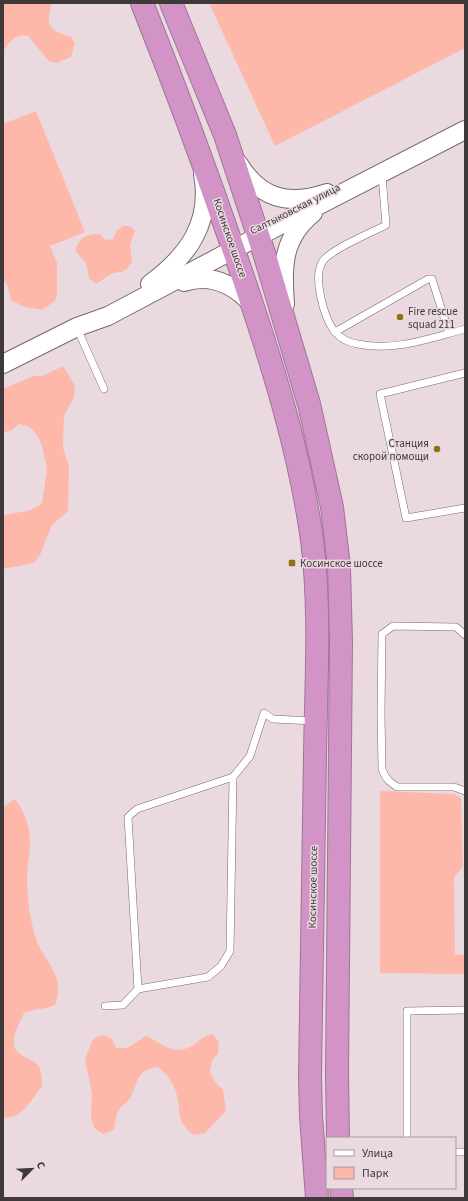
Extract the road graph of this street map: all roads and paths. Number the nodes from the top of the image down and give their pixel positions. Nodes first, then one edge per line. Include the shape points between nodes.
1 (142, 3) edge
2 (171, 3) edge
3 (465, 130) edge
4 (225, 135) junction
5 (197, 144) junction
6 (380, 171) junction
7 (329, 197) junction
8 (258, 232) junction
9 (232, 246) junction
10 (146, 292) junction
11 (252, 304) junction
12 (286, 324) junction
13 (77, 328) junction
14 (465, 329) edge
15 (335, 332) junction
16 (449, 333) junction
17 (3, 364) edge
18 (465, 373) edge
19 (104, 389) dead end
20 (465, 508) edge
21 (465, 635) edge
22 (316, 721) junction
23 (233, 777) junction
24 (464, 790) edge
25 (138, 989) junction
26 (105, 1006) dead end
27 (465, 1010) edge
28 (338, 1137) edge
29 (407, 1137) edge
30 (317, 1198) edge

1 - 5 highway, Косинское шоссе
2 - 4 highway
3 - 6 street, Салтыковская улица
4 - 7 street via 247,178 258,188 269,194 289,198
4 - 8 highway
5 - 9 highway, Косинское шоссе
5 - 10 street via 204,179 202,216 198,230 189,248
6 - 7 street, Салтыковская улица
6 - 15 lane via 386,225 328,256 320,267 320,296
7 - 8 street, Салтыковская улица
7 - 12 street via 293,235 286,250 283,265
8 - 9 street, Салтыковская улица
8 - 12 highway
9 - 10 street, Салтыковская улица
9 - 11 highway, Косинское шоссе
10 - 11 street via 194,279 208,278 230,286
10 - 13 street, Салтыковская улица via 108,316
11 - 22 highway, Косинское шоссе via 290,435 308,514 316,602
12 - 28 highway via 309,404 325,474 339,566 341,642
13 - 17 street, Салтыковская улица
13 - 19 lane
14 - 16 lane
15 - 16 lane via 357,344 382,347
15 - 16 lane via 432,279
18 - 20 lane via 380,394 406,518
21 - 24 lane via 456,627 393,626 382,634 381,666 382,761 385,776 397,787 454,786
22 - 23 lane via 273,719 264,712 250,756
22 - 30 highway, Косинское шоссе via 310,1076
23 - 25 lane via 230,951 221,966 208,977
23 - 25 lane via 137,809 128,817
25 - 26 lane via 123,1005
27 - 29 lane via 407,1011

